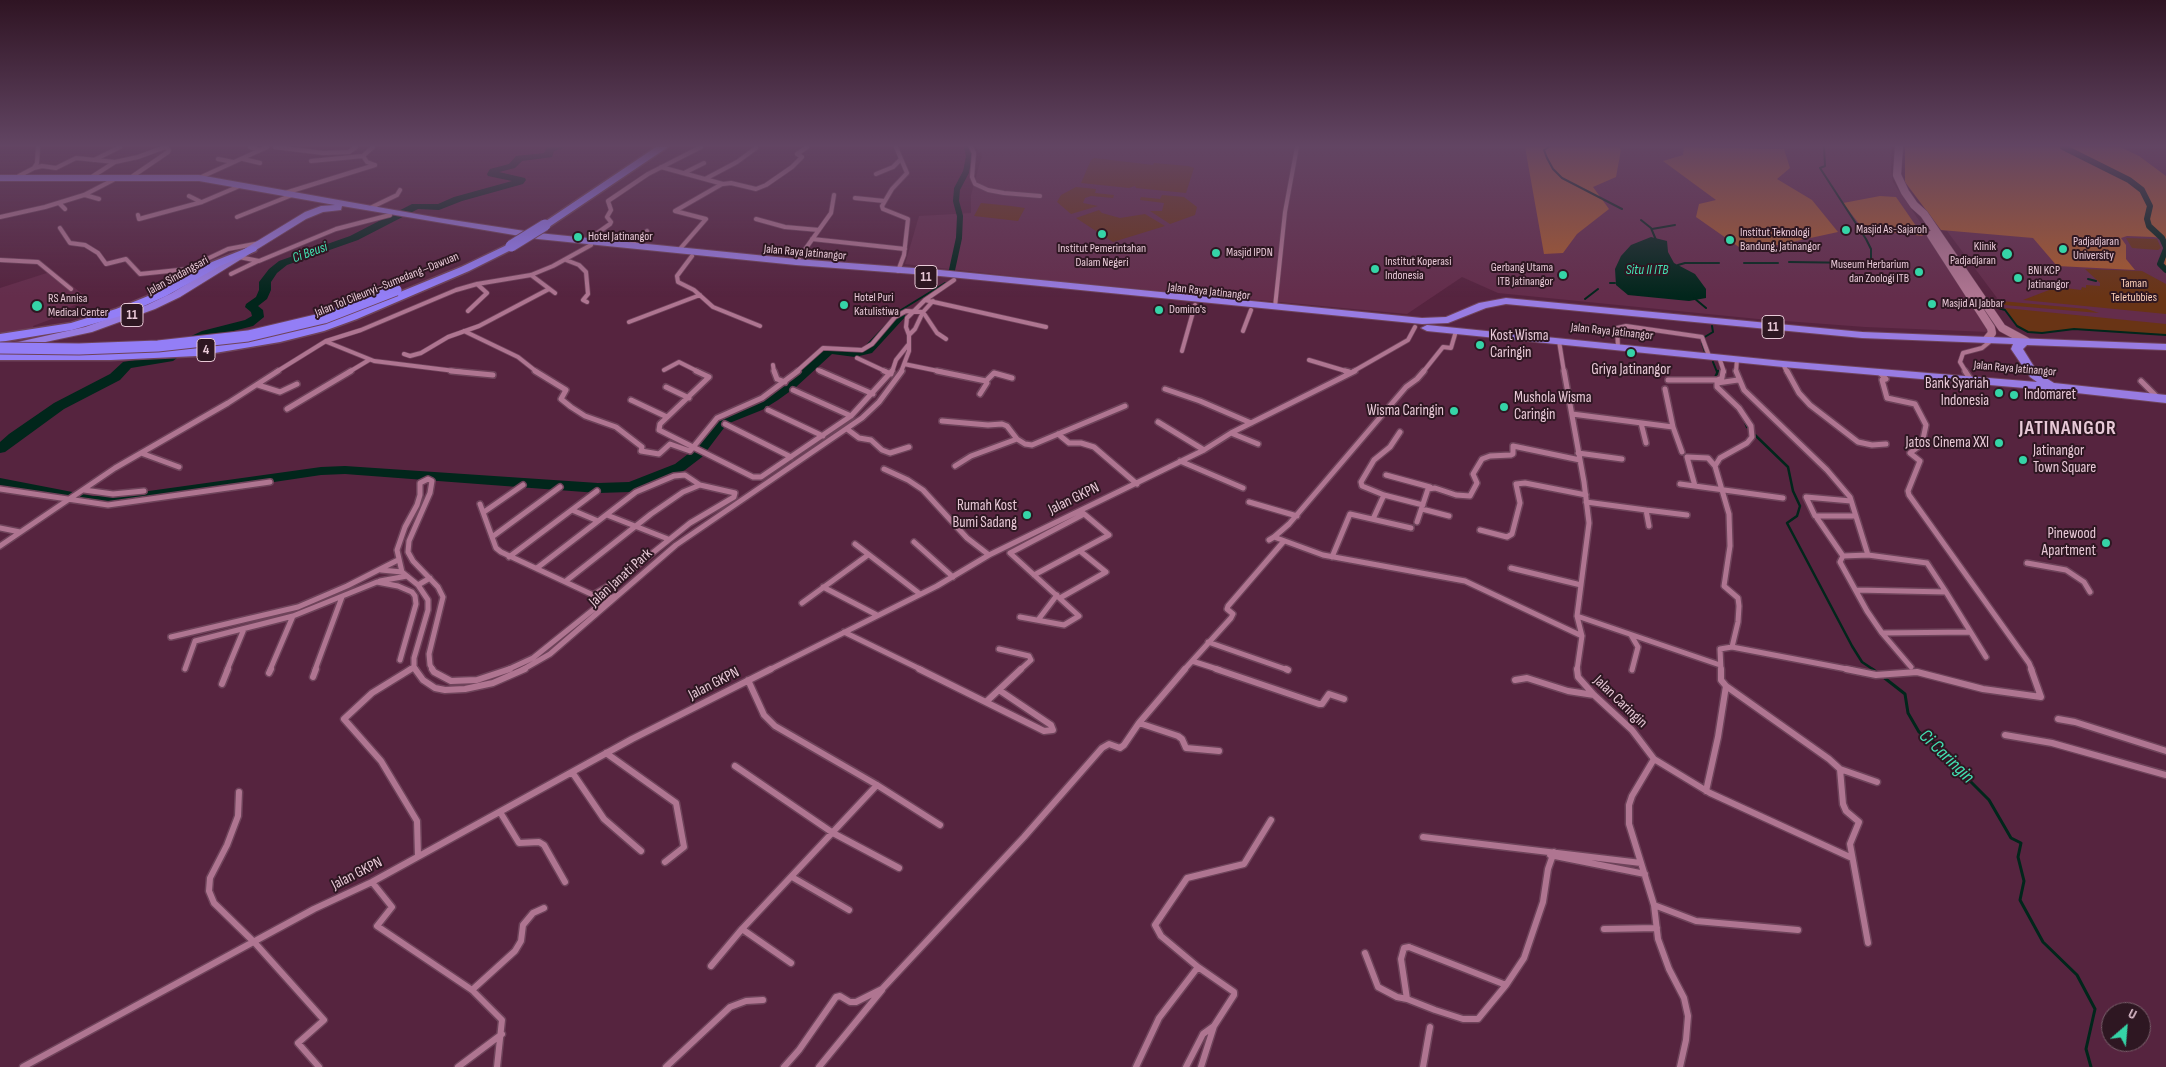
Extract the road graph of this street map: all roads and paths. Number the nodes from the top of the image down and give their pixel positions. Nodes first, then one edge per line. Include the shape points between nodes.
1 (78, 197) edge
2 (89, 197) edge
3 (191, 197) edge
4 (215, 197) edge
5 (282, 197) edge
6 (296, 197) edge
7 (303, 197) edge
8 (393, 197) edge
9 (579, 197) edge
10 (583, 197) edge
11 (615, 197) edge
12 (700, 197) edge
13 (834, 197) edge
14 (888, 197) edge
15 (1288, 197) edge
16 (1909, 197) edge
17 (855, 198) dead end
18 (98, 200) dead end
19 (884, 201) junction
20 (202, 202) junction
21 (59, 203) junction
22 (1914, 205) junction
23 (370, 208) junction
24 (65, 209) dead end
25 (138, 215) dead end
26 (397, 215) junction
27 (0, 217) edge
28 (237, 217) dead end
29 (301, 218) junction
30 (756, 219) dead end
31 (539, 224) junction
32 (60, 228) dead end
33 (647, 230) dead end
34 (819, 230) junction
35 (812, 240) junction
36 (588, 243) junction
37 (630, 245) junction
38 (257, 246) junction
39 (905, 249) junction
40 (679, 250) junction
41 (692, 256) junction
42 (239, 257) junction
43 (0, 260) edge
44 (566, 260) junction
45 (259, 261) junction
46 (796, 262) junction
47 (188, 269) junction
48 (204, 270) junction
49 (896, 273) junction
50 (231, 274) dead end
51 (531, 275) junction
52 (928, 275) junction
53 (954, 280) junction
54 (477, 284) junction
55 (71, 289) dead end
56 (549, 289) junction
57 (1094, 291) junction
58 (400, 293) junction
59 (555, 293) dead end
60 (700, 295) junction
61 (1972, 296) junction
62 (1982, 298) junction
63 (925, 300) junction
64 (933, 301) junction
65 (588, 302) dead end
66 (1195, 305) junction
67 (1275, 307) junction
68 (915, 310) junction
69 (1251, 310) junction
70 (468, 311) dead end
71 (923, 312) junction
72 (629, 322) dead end
73 (760, 326) dead end
74 (1046, 327) dead end
75 (1415, 327) junction
76 (1452, 327) junction
77 (464, 331) junction
78 (1243, 331) dead end
79 (909, 335) junction
80 (0, 338) edge
81 (1990, 339) junction
82 (946, 340) dead end
83 (1558, 340) junction
84 (326, 341) junction
85 (2026, 341) junction
86 (908, 345) junction
87 (1618, 347) junction
88 (2166, 347) edge
89 (0, 348) edge
90 (1182, 351) dead end
91 (404, 354) dead end
92 (0, 356) edge
93 (1714, 357) junction
94 (857, 358) dead end
95 (1737, 359) junction
96 (368, 360) junction
97 (1309, 360) dead end
98 (904, 364) junction
99 (1783, 364) junction
100 (773, 365) dead end
101 (664, 370) dead end
102 (818, 370) dead end
103 (1878, 372) junction
104 (1349, 373) junction
105 (891, 374) junction
106 (493, 375) dead end
107 (1012, 378) dead end
108 (1668, 380) dead end
109 (1738, 380) junction
110 (1971, 380) junction
111 (2141, 381) dead end
112 (785, 382) junction
113 (986, 382) junction
114 (2015, 383) junction
115 (297, 384) dead end
116 (258, 385) junction
117 (666, 386) dead end
118 (2059, 387) junction
119 (1166, 389) dead end
120 (1665, 389) dead end
121 (793, 390) dead end
122 (873, 394) junction
123 (980, 394) dead end
124 (689, 398) junction
125 (2162, 398) edge
126 (631, 400) dead end
127 (1125, 406) dead end
128 (287, 409) dead end
129 (768, 410) dead end
130 (1572, 414) junction
131 (851, 416) junction
132 (667, 417) junction
133 (942, 421) dead end
134 (1158, 422) dead end
135 (1251, 423) junction
136 (1641, 423) junction
137 (725, 424) dead end
138 (1674, 427) junction
139 (847, 429) junction
140 (1400, 432) dead end
141 (1231, 433) junction
142 (1058, 434) junction
143 (823, 436) junction
144 (1017, 439) junction
145 (1258, 444) dead end
146 (1646, 444) dead end
147 (1886, 444) dead end
148 (909, 447) dead end
149 (694, 448) junction
150 (1204, 450) junction
151 (1682, 452) dead end
152 (141, 453) junction
153 (1578, 453) junction
154 (791, 456) junction
155 (1580, 460) junction
156 (1622, 460) dead end
157 (1180, 461) junction
158 (955, 466) dead end
159 (1715, 466) junction
160 (179, 467) dead end
161 (884, 469) dead end
162 (1386, 475) dead end
163 (270, 482) dead end
164 (1137, 484) junction
165 (1680, 484) dead end
166 (522, 485) dead end
167 (700, 485) junction
168 (1695, 486) junction
169 (560, 487) dead end
170 (1430, 487) junction
171 (1243, 488) dead end
172 (0, 489) edge
173 (83, 490) junction
174 (144, 490) dead end
175 (1721, 490) junction
176 (597, 491) dead end
177 (1384, 495) junction
178 (1586, 495) junction
179 (1783, 498) dead end
180 (70, 499) junction
181 (1851, 501) junction
182 (1249, 502) dead end
183 (1586, 502) junction
184 (480, 504) dead end
185 (1422, 507) junction
186 (572, 510) junction
187 (1646, 510) junction
188 (484, 512) junction
189 (1082, 512) junction
190 (607, 515) junction
191 (1687, 515) dead end
192 (1297, 516) junction
193 (1449, 516) dead end
194 (1855, 516) junction
195 (1817, 518) dead end
196 (1373, 519) junction
197 (598, 521) junction
198 (1417, 522) dead end
199 (636, 526) junction
200 (1649, 526) dead end
201 (0, 528) edge
202 (1411, 528) dead end
203 (415, 530) junction
204 (1480, 530) dead end
205 (20, 532) junction
206 (403, 532) junction
207 (492, 537) junction
208 (668, 540) junction
209 (1284, 541) junction
210 (914, 542) dead end
211 (855, 544) dead end
212 (0, 546) edge
213 (1080, 551) junction
214 (868, 555) junction
215 (989, 555) junction
216 (1868, 555) junction
217 (1842, 556) junction
218 (509, 557) junction
219 (1332, 557) junction
220 (398, 560) junction
221 (2027, 564) dead end
222 (538, 568) junction
223 (1511, 568) dead end
224 (380, 570) junction
225 (404, 574) junction
226 (1034, 575) junction
227 (953, 577) junction
228 (430, 578) junction
229 (566, 581) junction
230 (377, 582) junction
231 (418, 585) junction
232 (1581, 585) junction
233 (823, 587) junction
234 (1856, 590) junction
235 (1946, 592) junction
236 (2090, 592) dead end
237 (619, 594) junction
238 (920, 594) junction
239 (593, 595) junction
240 (1058, 596) junction
241 (342, 597) junction
242 (604, 601) junction
243 (611, 603) junction
244 (802, 603) dead end
245 (877, 615) junction
246 (293, 616) junction
247 (1020, 616) dead end
248 (1577, 616) junction
249 (1038, 620) junction
250 (244, 629) junction
251 (844, 632) junction
252 (1970, 632) junction
253 (1882, 633) junction
254 (1630, 634) junction
255 (1582, 636) junction
256 (171, 637) dead end
257 (1210, 643) junction
258 (1732, 648) junction
259 (999, 649) dead end
260 (1986, 657) dead end
261 (400, 660) dead end
262 (1194, 662) junction
263 (1720, 665) junction
264 (1911, 667) dead end
265 (185, 668) dead end
266 (410, 670) junction
267 (1288, 670) dead end
268 (1632, 670) dead end
269 (269, 673) dead end
270 (313, 677) dead end
271 (748, 680) junction
272 (1515, 680) dead end
273 (222, 684) dead end
274 (1726, 686) junction
275 (999, 690) junction
276 (1594, 695) junction
277 (1344, 699) dead end
278 (986, 702) junction
279 (2058, 719) dead end
280 (1138, 723) junction
281 (2005, 735) dead end
282 (1219, 751) dead end
283 (2166, 751) edge
284 (606, 753) junction
285 (1654, 759) junction
286 (735, 766) dead end
287 (1840, 769) junction
288 (572, 772) junction
289 (2166, 775) edge
290 (1877, 782) dead end
291 (877, 785) junction
292 (1706, 790) junction
293 (239, 792) dead end
294 (500, 812) junction
295 (1271, 820) dead end
296 (940, 824) dead end
297 (833, 833) junction
298 (1423, 838) dead end
299 (641, 851) dead end
300 (1552, 854) junction
301 (418, 856) junction
302 (1852, 858) junction
303 (665, 862) dead end
304 (1641, 863) junction
305 (899, 868) dead end
306 (1645, 874) junction
307 (792, 877) junction
308 (372, 882) junction
309 (565, 882) dead end
310 (1654, 905) junction
311 (544, 908) dead end
312 (849, 910) dead end
313 (1657, 928) junction
314 (742, 929) junction
315 (1604, 929) dead end
316 (1798, 930) dead end
317 (255, 943) junction
318 (1868, 943) dead end
319 (1365, 953) dead end
320 (791, 963) dead end
321 (711, 966) dead end
322 (1198, 967) junction
323 (1506, 985) junction
324 (472, 990) junction
325 (882, 990) junction
326 (1407, 999) junction
327 (763, 1000) dead end
328 (1214, 1026) junction
329 (1430, 1027) dead end
330 (502, 1033) junction
331 (23, 1067) edge
332 (319, 1067) edge
333 (458, 1067) edge
334 (497, 1067) edge
335 (666, 1067) edge
336 (784, 1067) edge
337 (819, 1067) edge
338 (1136, 1067) edge
339 (1186, 1067) edge
340 (1201, 1067) edge
341 (1423, 1067) edge
342 (1680, 1067) edge

1 - 21 street
2 - 18 street
3 - 20 street
4 - 20 street
5 - 28 street
6 - 29 highway, 11 via 316,204
7 - 23 highway, Jalan Raya Jatinangor / 11
8 - 23 street
9 - 31 highway, Jalan Tol Cileunyi–Sumedang–Dawuan / 4
10 - 31 highway, Jalan Tol Cileunyi–Sumedang–Dawuan / 4
11 - 36 street via 608,201 610,224
12 - 40 street via 675,211 706,219
13 - 34 street via 831,213
14 - 19 street
15 - 67 street
16 - 22 main road
17 - 19 street
19 - 39 street via 883,209 908,219
20 - 25 street via 139,219
21 - 24 street
21 - 27 street
22 - 61 main road via 1916,214
22 - 62 main road via 1924,214
23 - 26 highway, Jalan Raya Jatinangor / 11
26 - 29 highway, Jalan Raya Jatinangor / 11 via 330,208
26 - 36 highway, Jalan Raya Jatinangor / 11 via 516,237
26 - 45 street via 336,229
29 - 38 highway, Jalan Sindangsari / 11
30 - 34 street
31 - 58 highway, Jalan Tol Cileunyi–Sumedang–Dawuan / 4, bridge via 465,269
32 - 47 street via 68,242 85,245 98,253 106,264 126,259 139,273 148,275
33 - 37 street
34 - 35 street
35 - 39 street
35 - 46 street
36 - 37 highway, Jalan Raya Jatinangor / 11
36 - 41 highway, Jalan Raya Jatinangor / 11
36 - 44 street
37 - 40 highway, Jalan Raya Jatinangor / 11
38 - 42 highway, Jalan Sindangsari / 11
38 - 47 street via 228,249
38 - 48 highway
39 - 49 street
40 - 46 highway, Jalan Raya Jatinangor / 11
41 - 49 highway, Jalan Raya Jatinangor / 11
41 - 60 street via 676,280
42 - 45 street
42 - 89 highway, Jalan Sindangsari / 11 via 176,295 123,319 58,337
43 - 55 street via 38,262
44 - 51 street
44 - 65 street via 586,272 588,294 583,300
45 - 50 street
46 - 49 highway, Jalan Raya Jatinangor / 11
47 - 48 street
48 - 80 highway via 148,301 104,317 51,331
49 - 52 highway, Jalan Raya Jatinangor / 11
51 - 54 street
51 - 56 street
52 - 53 highway, Jalan Raya Jatinangor / 11
52 - 57 highway, Jalan Raya Jatinangor / 11
53 - 57 highway, Jalan Raya Jatinangor / 11
53 - 63 street, Jalan Janati Park
54 - 70 street via 487,293
54 - 84 street
56 - 59 street
56 - 77 street
57 - 66 highway, Jalan Raya Jatinangor / 11
57 - 67 highway, Jalan Raya Jatinangor / 11
58 - 89 highway, Jalan Tol Cileunyi–Sumedang–Dawuan / 4, bridge via 324,318 231,338 116,348
58 - 92 highway, Jalan Tol Cileunyi–Sumedang–Dawuan / 4 via 320,328 240,346 196,352 111,356
60 - 72 street
60 - 73 street via 722,312
61 - 62 street
61 - 81 main road via 1991,328
62 - 85 main road via 2002,328
63 - 64 street
63 - 68 street, Jalan Janati Park
64 - 71 street
64 - 74 street
66 - 69 highway, Jalan Raya Jatinangor / 11
66 - 90 street
67 - 76 highway, Jalan Raya Jatinangor / 11 via 1422,321
68 - 71 street
68 - 79 street, Jalan Janati Park via 908,318 906,327
68 - 112 street via 898,315 872,344 862,350 823,348
69 - 75 highway, Jalan Raya Jatinangor / 11
69 - 78 street
71 - 79 street
71 - 82 street via 937,333
75 - 76 highway, Jalan Raya Jatinangor / 11
75 - 104 street, Jalan GKPN via 1408,340
76 - 81 highway, Jalan Raya Jatinangor / 11 via 1483,305 1506,300 1862,335
76 - 83 highway, Jalan Raya Jatinangor / 11
76 - 192 street via 1451,348 1443,347 1417,379 1406,387
77 - 91 street via 414,356
77 - 149 street via 518,357 566,390 561,399 571,407 585,416 616,427 642,446 641,451 658,454 670,444 689,452
79 - 86 street, Jalan Janati Park
81 - 85 highway, Jalan Raya Jatinangor / 11
81 - 110 street via 1982,348 1963,353 1960,362
81 - 114 highway via 2005,347 2024,376 2023,380
83 - 87 highway, Jalan Raya Jatinangor / 11
83 - 130 street, Jalan Caringin
84 - 96 street
84 - 116 street
85 - 88 highway, Jalan Raya Jatinangor / 11
85 - 118 highway via 2019,344 2017,350 2026,365 2043,382
86 - 98 street, Jalan Janati Park
86 - 105 street via 896,360
87 - 93 highway, Jalan Raya Jatinangor / 11
87 - 93 street via 1617,328 1626,326 1702,337
93 - 95 highway, Jalan Raya Jatinangor / 11
93 - 108 street via 1724,373 1722,378 1710,381
94 - 105 street
95 - 99 highway, Jalan Raya Jatinangor / 11
95 - 109 street
96 - 106 street
96 - 128 street
97 - 104 street
98 - 113 street
98 - 139 street, Jalan Janati Park via 900,375 878,402
99 - 103 highway, Jalan Raya Jatinangor / 11
99 - 147 street via 1802,397 1814,409 1858,442
100 - 112 street via 774,375
101 - 124 street via 679,362 708,376 709,379
102 - 122 street
103 - 110 highway, Jalan Raya Jatinangor / 11
103 - 258 street via 1886,379 1882,380 1887,398 1915,404 1926,425 1922,444 1910,453 1920,461 1909,495 2029,663 2042,695 1983,689 1917,672 1876,675
104 - 135 street, Jalan GKPN
105 - 122 street
107 - 113 street via 994,373
109 - 159 street via 1717,383 1716,387 1740,408 1751,426 1752,436 1747,443 1720,458
109 - 181 street via 1744,390 1827,470
110 - 114 highway, Jalan Raya Jatinangor / 11
111 - 125 street
112 - 149 street via 754,402 717,418
113 - 123 street
114 - 118 highway, Jalan Raya Jatinangor / 11
115 - 116 street via 280,392
116 - 152 street
117 - 124 street
118 - 125 highway, Jalan Raya Jatinangor / 11
119 - 135 street
120 - 138 street
121 - 131 street
122 - 131 street
124 - 132 street
126 - 132 street
127 - 142 street
129 - 143 street
130 - 136 street
130 - 153 street, Jalan Caringin
131 - 143 street
132 - 149 street via 659,430
133 - 144 street via 999,423 1007,426
134 - 150 street
135 - 141 street, Jalan GKPN
136 - 138 street
136 - 146 street
137 - 154 street
138 - 151 street
139 - 148 street via 890,453
139 - 237 street, Jalan Janati Park via 698,529
140 - 177 street via 1390,447 1370,465 1361,482 1362,486
141 - 145 street
141 - 150 street, Jalan GKPN
142 - 144 street via 1032,445
142 - 164 street via 1069,443 1094,448
143 - 154 street
144 - 158 street
149 - 154 street via 757,478
150 - 157 street, Jalan GKPN
152 - 160 street
152 - 173 street
153 - 155 street, Jalan Caringin
153 - 156 street
155 - 170 street via 1514,446 1511,455 1482,459 1473,474 1477,483 1470,496
155 - 178 street, Jalan Caringin
157 - 164 street, Jalan GKPN
157 - 171 street
159 - 168 street via 1708,458 1687,457
159 - 175 street
161 - 215 street via 923,490 968,538
162 - 170 street
163 - 180 street via 108,505
164 - 189 street, Jalan GKPN
165 - 168 street
166 - 188 street
167 - 190 street via 685,475 674,476 646,486
167 - 199 street via 675,497
167 - 208 street via 736,496
168 - 175 street
169 - 207 street
170 - 185 street
172 - 180 street
173 - 174 street via 113,494
173 - 180 street
175 - 179 street
175 - 258 street via 1728,507 1730,546 1724,586 1738,598 1739,606
176 - 186 street
177 - 185 street
177 - 196 street
178 - 183 street, Jalan Caringin
178 - 204 street via 1516,484 1520,503 1512,534 1507,537
180 - 205 street
181 - 194 street
181 - 194 street via 1806,498 1815,516
182 - 192 street
183 - 187 street
183 - 232 street, Jalan Caringin via 1589,523
184 - 188 street
185 - 193 street
185 - 198 street
186 - 197 street
186 - 218 street
187 - 191 street
187 - 200 street
188 - 207 street
189 - 213 street via 1109,535
189 - 215 street, Jalan GKPN
189 - 226 street via 1010,553
190 - 197 street
190 - 199 street
192 - 209 street via 1272,538
194 - 216 street
195 - 217 street
196 - 202 street
196 - 219 street via 1350,514
197 - 222 street
199 - 208 street
199 - 229 street
201 - 205 street
203 - 206 street
203 - 206 street via 432,480 420,483 417,505
203 - 228 street via 408,552
205 - 212 street
206 - 220 street via 398,543
207 - 218 street via 496,548
208 - 239 street via 620,579
209 - 219 street
209 - 257 street via 1228,606 1233,616
210 - 227 street
211 - 214 street
213 - 226 street
213 - 240 street via 1106,572
214 - 233 street
214 - 238 street
215 - 227 street, Jalan GKPN
216 - 217 street
216 - 235 street via 1927,563
217 - 234 street via 1840,562
218 - 222 street
219 - 255 street via 1465,581
220 - 224 street
220 - 225 street
221 - 236 street via 2066,570 2084,582
222 - 229 street
223 - 232 street
224 - 225 street
224 - 256 street via 298,607
225 - 230 street
225 - 231 street
226 - 240 street
227 - 238 street, Jalan GKPN
228 - 231 street
228 - 242 street via 442,592 444,601 430,665 434,672 451,681 477,680 533,658
229 - 239 street
230 - 241 street
230 - 261 street via 402,588 415,596 416,604
231 - 266 street via 428,600 428,610
232 - 248 street, Jalan Caringin
233 - 244 street
233 - 245 street
234 - 235 street
234 - 253 street
235 - 252 street
237 - 242 street
237 - 243 street, Jalan Janati Park
238 - 245 street, Jalan GKPN
239 - 242 street
240 - 249 street
240 - 249 street via 1080,616 1064,625
241 - 246 street
241 - 270 street
242 - 243 street
243 - 266 street, Jalan Janati Park via 550,654 532,666 492,683 445,690 435,688
245 - 251 street, Jalan GKPN
246 - 250 street
246 - 269 street
247 - 249 street
248 - 254 street
248 - 255 street, Jalan Caringin
250 - 265 street via 196,641
250 - 273 street
251 - 271 street, Jalan GKPN
251 - 278 street
252 - 253 street
252 - 260 street
253 - 264 street
254 - 263 street
254 - 268 street via 1638,647
255 - 276 street, Jalan Caringin via 1578,676
257 - 262 street
257 - 267 street
258 - 263 street via 1721,648
259 - 275 street via 1022,653 1031,660
262 - 277 street via 1319,704 1329,694
262 - 280 street
263 - 274 street via 1721,680
266 - 301 street via 372,693 344,719 381,761 417,821
271 - 284 street, Jalan GKPN
271 - 291 street via 764,715 775,726
272 - 276 street via 1526,678
274 - 287 street
274 - 292 street
275 - 278 street
275 - 278 street via 1051,724 1052,732 1044,732
276 - 285 street, Jalan Caringin via 1632,730
279 - 283 street
280 - 282 street via 1180,738 1186,748
280 - 325 street via 1121,748 1110,744 1102,748
281 - 289 street via 2052,743
284 - 288 street, Jalan GKPN
284 - 303 street via 676,803 684,847
285 - 292 street
285 - 304 street via 1629,805 1629,824
286 - 297 street
287 - 290 street
287 - 302 street via 1843,804 1859,822 1850,844
288 - 294 street, Jalan GKPN
288 - 299 street via 604,819
291 - 296 street
291 - 297 street
292 - 302 street
293 - 317 street via 238,816 210,878 209,891 214,903
294 - 301 street, Jalan GKPN
294 - 309 street via 519,843 544,844
295 - 322 street via 1244,864 1187,878 1155,925 1160,936
297 - 305 street
297 - 307 street
298 - 300 street
300 - 304 street
300 - 306 street
300 - 323 street via 1543,902 1524,958
301 - 308 street, Jalan GKPN
302 - 318 street
304 - 306 street
306 - 310 street
307 - 312 street
307 - 314 street
308 - 317 street, Jalan GKPN
308 - 324 street via 392,908 377,926
310 - 313 street
310 - 316 street via 1696,921
311 - 324 street via 533,913 523,925 521,941 515,951
313 - 315 street
313 - 342 street via 1658,939 1684,998 1688,1016
314 - 320 street
314 - 321 street
317 - 331 street, Jalan GKPN
317 - 332 street via 324,1020 298,1043
319 - 326 street via 1378,987
322 - 328 street via 1234,992 1234,998
322 - 338 street via 1159,1018
323 - 326 street via 1478,1019 1463,1019
323 - 326 street via 1409,947 1404,948 1401,959
324 - 330 street via 502,1020
325 - 336 street via 856,1002 836,997
325 - 337 street
327 - 335 street via 746,1001 730,1007
328 - 339 street via 1203,1034
328 - 340 street
329 - 341 street
330 - 333 street
330 - 334 street

